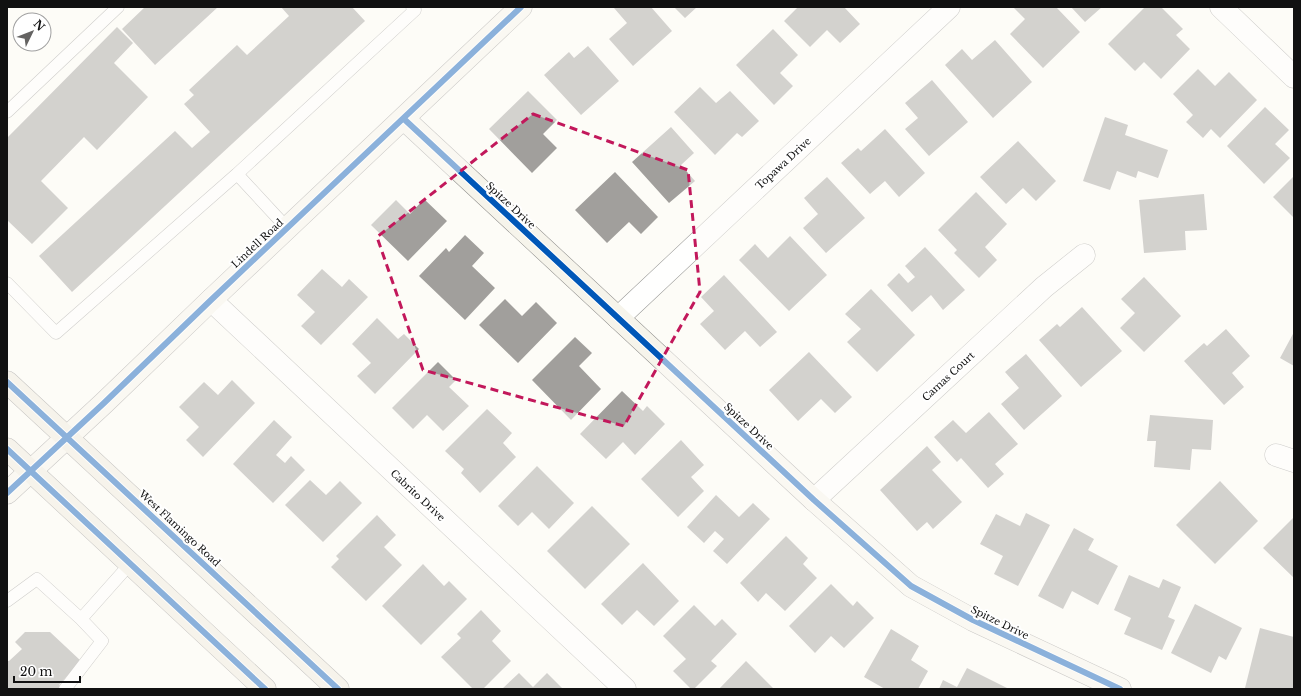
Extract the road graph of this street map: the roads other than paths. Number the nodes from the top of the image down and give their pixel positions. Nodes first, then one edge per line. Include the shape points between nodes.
1 (118, 7) edge
2 (412, 7) edge
3 (949, 7) edge
4 (1221, 7) edge
5 (517, 8) edge
6 (1294, 77) edge
7 (7, 112) edge
8 (404, 119) junction
9 (238, 174) junction
10 (287, 228) junction
11 (1084, 255) dead end
12 (7, 283) edge
13 (211, 300) junction
14 (618, 318) junction
15 (7, 382) edge
16 (67, 437) junction
17 (7, 449) edge
18 (30, 471) junction
19 (7, 493) edge
20 (814, 500) junction
21 (130, 564) junction
22 (7, 601) edge
23 (81, 619) junction
24 (65, 689) edge
25 (265, 689) edge
26 (338, 689) edge
27 (625, 689) edge
28 (1120, 689) edge

1 - 7 lane
2 - 9 lane via 415,10
3 - 14 street, Topawa Drive
4 - 6 street
5 - 8 street, Lindell Road
8 - 10 street, Lindell Road
8 - 14 street, Spitze Drive
9 - 10 lane
9 - 12 lane via 56,333
10 - 13 street, Lindell Road
11 - 20 street, Camas Court via 1044,287
13 - 16 street, Lindell Road
13 - 27 street, Cabrito Drive
14 - 20 street, Spitze Drive
15 - 16 main road, West Flamingo Road
16 - 18 street, Lindell Road
16 - 26 main road, West Flamingo Road
17 - 18 main road
18 - 19 street, Lindell Road
18 - 21 main road
20 - 28 street, Spitze Drive via 911,586 973,620
21 - 23 lane
21 - 25 main road
22 - 23 lane via 37,579
23 - 24 lane via 102,641

